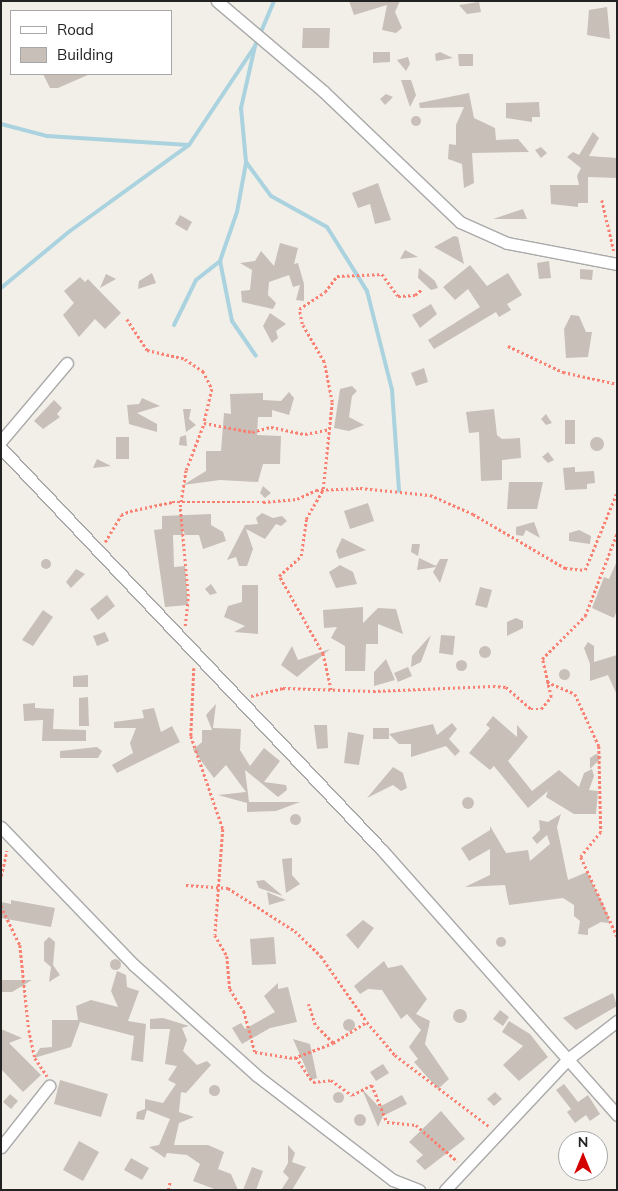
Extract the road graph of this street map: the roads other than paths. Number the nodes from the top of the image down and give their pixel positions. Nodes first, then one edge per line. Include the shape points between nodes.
1 (217, 1) edge
2 (616, 263) edge
3 (67, 363) dead end
4 (1, 441) edge
5 (1, 448) edge
6 (1, 827) edge
7 (617, 1021) edge
8 (569, 1058) junction
9 (50, 1086) road end
10 (617, 1116) edge
11 (1, 1147) edge
12 (395, 1185) edge
13 (419, 1190) edge
14 (445, 1190) edge

1 - 2 street via 323,91 460,222 507,243
3 - 4 street
5 - 8 street via 184,640 238,703 382,850
6 - 12 street via 134,965 208,1033 301,1112
7 - 8 street
8 - 10 street
8 - 14 street
9 - 11 street
12 - 13 street

